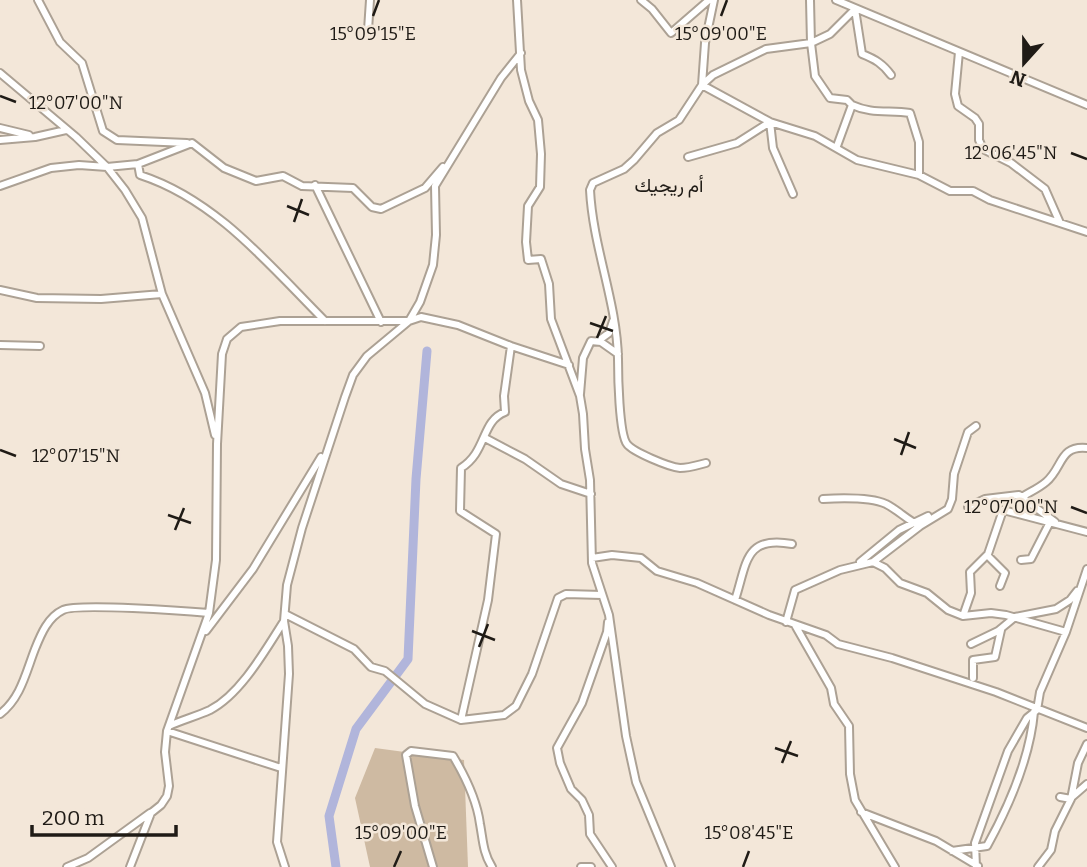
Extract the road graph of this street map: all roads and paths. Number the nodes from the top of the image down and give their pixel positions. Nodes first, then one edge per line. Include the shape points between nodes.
1 (38, 0) edge
2 (370, 0) edge
3 (517, 0) edge
4 (641, 0) edge
5 (712, 0) edge
6 (810, 0) edge
7 (836, 0) edge
8 (855, 9) junction
9 (368, 30) dead end
10 (811, 43) junction
11 (959, 52) junction
12 (522, 54) junction
13 (0, 73) edge
14 (891, 75) dead end
15 (702, 85) junction
16 (852, 105) junction
17 (1087, 105) edge
18 (770, 122) junction
19 (0, 128) edge
20 (66, 130) junction
21 (34, 137) junction
22 (0, 140) edge
23 (192, 143) junction
24 (837, 146) junction
25 (453, 155) junction
26 (688, 157) dead end
27 (138, 164) junction
28 (107, 167) junction
29 (919, 176) junction
30 (315, 185) junction
31 (0, 186) edge
32 (793, 194) dead end
33 (1060, 223) junction
34 (1087, 232) edge
35 (0, 290) edge
36 (162, 294) junction
37 (613, 311) junction
38 (325, 321) junction
39 (409, 321) junction
40 (381, 322) junction
41 (598, 341) junction
42 (0, 345) edge
43 (40, 346) dead end
44 (510, 346) junction
45 (618, 354) junction
46 (569, 365) junction
47 (580, 396) junction
48 (976, 426) dead end
49 (485, 438) junction
50 (217, 444) junction
51 (1087, 448) edge
52 (326, 450) junction
53 (706, 463) dead end
54 (591, 494) junction
55 (1022, 497) junction
56 (823, 499) dead end
57 (968, 507) dead end
58 (1049, 523) junction
59 (917, 524) junction
60 (1059, 525) junction
61 (1087, 532) edge
62 (792, 544) dead end
63 (988, 554) junction
64 (592, 558) junction
65 (1021, 560) dead end
66 (873, 562) junction
67 (852, 567) junction
68 (1087, 569) edge
69 (1000, 586) dead end
70 (1081, 587) junction
71 (602, 595) junction
72 (735, 600) junction
73 (209, 614) junction
74 (609, 615) junction
75 (964, 616) junction
76 (1015, 617) junction
77 (284, 618) junction
78 (786, 622) junction
79 (795, 625) junction
80 (1002, 628) junction
81 (1066, 632) junction
82 (202, 636) junction
83 (971, 643) dead end
84 (973, 678) dead end
85 (1036, 711) junction
86 (0, 714) edge
87 (461, 720) junction
88 (1087, 727) edge
89 (168, 728) junction
90 (1087, 744) edge
91 (281, 768) junction
92 (1087, 784) edge
93 (1060, 797) dead end
94 (1071, 799) junction
95 (860, 811) junction
96 (150, 813) junction
97 (975, 848) junction
98 (952, 851) junction
99 (977, 866) edge
100 (67, 867) edge
101 (130, 867) edge
102 (285, 867) edge
103 (433, 867) edge
104 (492, 867) edge
105 (580, 867) edge
106 (592, 867) edge
107 (612, 867) edge
108 (671, 867) edge
109 (895, 867) edge
110 (1038, 867) edge

1 - 23 street via 60,42 82,63 103,131 109,137
2 - 9 street
3 - 12 street
4 - 5 street via 671,33
5 - 15 street
6 - 10 street
7 - 8 street
8 - 10 street via 830,34
8 - 11 street
8 - 14 street via 862,54
10 - 15 street via 766,49
10 - 16 street via 815,76 830,98
11 - 17 street
11 - 33 street via 955,94 958,106 979,124 983,149 1012,163 1045,189
12 - 25 street via 501,78
12 - 46 street via 520,70 538,121 541,154 540,187 528,206 528,260 541,259 549,284 551,318
13 - 20 street
15 - 18 street
15 - 37 street via 679,120 657,133 624,169 593,183 590,190
16 - 24 street
16 - 29 street via 870,113 910,113 919,142
18 - 24 street
18 - 26 street via 737,143
18 - 32 street via 773,148
19 - 21 street
20 - 21 street
20 - 28 street
21 - 22 street
23 - 27 street
23 - 30 street via 224,168 256,181 283,176 302,186
24 - 29 street via 857,160
25 - 30 street via 425,187 381,209 353,188
25 - 39 street via 435,186 433,265
27 - 28 street
27 - 38 street via 140,175 203,206 237,232
28 - 31 street via 51,169
28 - 36 street via 142,218
29 - 33 street via 944,189 973,191
30 - 40 street
33 - 34 street
35 - 36 street via 37,298
36 - 50 street via 205,393
37 - 41 street via 612,327
37 - 45 street
38 - 40 street
38 - 50 street via 241,327 227,339 222,354
39 - 40 street
39 - 44 street via 431,318
39 - 52 street via 366,356 353,375
41 - 45 street
41 - 47 street via 591,341 585,352
42 - 43 street
44 - 46 street
44 - 49 street via 505,412 490,422
45 - 53 street via 618,393 627,445 678,467
46 - 47 street
47 - 54 street
48 - 59 street via 968,432 948,509
49 - 54 street via 561,484
49 - 87 street via 473,461 461,468 460,511 496,534 488,600
50 - 73 street via 216,560
51 - 55 street via 1076,447 1066,453 1048,481
52 - 77 street via 287,585
52 - 82 street via 253,569
54 - 64 street
55 - 57 street via 985,499
55 - 60 street
56 - 59 street via 847,497 883,503
58 - 60 street
58 - 63 street via 1003,510
58 - 65 street via 1031,559
59 - 66 street
59 - 67 street via 892,535
60 - 61 street
62 - 72 street via 770,541 753,550
63 - 69 street via 1005,573
63 - 75 street via 972,570 972,591
64 - 71 street
64 - 72 street via 641,558 657,570
66 - 67 street
66 - 75 street via 900,583
67 - 78 street via 795,590
68 - 70 street
70 - 76 street via 1056,609
70 - 81 street
71 - 74 street
71 - 87 street via 558,598 516,706 504,715
72 - 78 street
73 - 82 street
73 - 86 street via 66,608 49,621 14,701
74 - 107 street via 582,703 556,748 571,789 589,814 590,834
74 - 108 street via 636,782
75 - 76 street via 991,613
76 - 80 street
76 - 81 street
77 - 87 street via 354,649 371,667 385,671 425,704
77 - 89 street via 248,672 220,703
77 - 91 street via 289,674
78 - 79 street
79 - 85 street via 838,644 983,688
79 - 95 street via 849,726 850,774
80 - 83 street
80 - 84 street via 995,657 973,660
81 - 85 street
82 - 89 street
85 - 88 street
85 - 97 street via 1008,751
85 - 97 street via 1022,769 995,832 987,846
89 - 91 street
89 - 96 street via 167,796
90 - 94 street
91 - 102 street via 277,842
92 - 94 street
93 - 94 street
94 - 110 street via 1051,850
95 - 98 street
95 - 109 street
96 - 100 street via 88,858
96 - 101 street
97 - 98 street
97 - 99 street
98 - 99 street
103 - 104 street via 415,806 406,755 411,751 453,755 464,775
105 - 106 street

